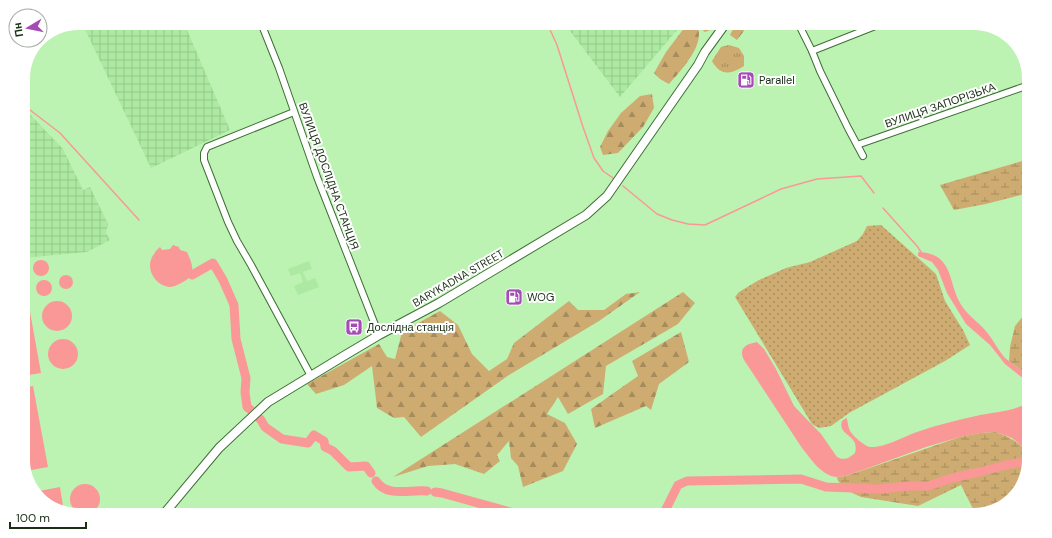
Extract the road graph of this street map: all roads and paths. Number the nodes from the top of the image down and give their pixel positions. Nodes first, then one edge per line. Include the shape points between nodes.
1 (264, 30) edge
2 (721, 30) edge
3 (802, 30) edge
4 (865, 30) edge
5 (812, 51) junction
6 (1022, 87) edge
7 (294, 112) junction
8 (857, 145) junction
9 (863, 156) dead end
10 (379, 335) junction
11 (311, 376) junction
12 (168, 508) edge

1 - 7 street, ВУЛИЦЯ ДОСЛІДНА СТАНЦІЯ
2 - 10 main road, BARYKADNA STREET via 607,196 586,215
3 - 5 street
4 - 5 street
5 - 8 street
6 - 8 street, ВУЛИЦЯ ЗАПОРІЗЬКА
7 - 10 street, ВУЛИЦЯ ДОСЛІДНА СТАНЦІЯ
7 - 11 street via 207,147 204,160 236,241 252,265
8 - 9 street
10 - 11 main road, BARYKADNA STREET
11 - 12 main road, BARYKADNA STREET via 268,402 257,412 219,448

